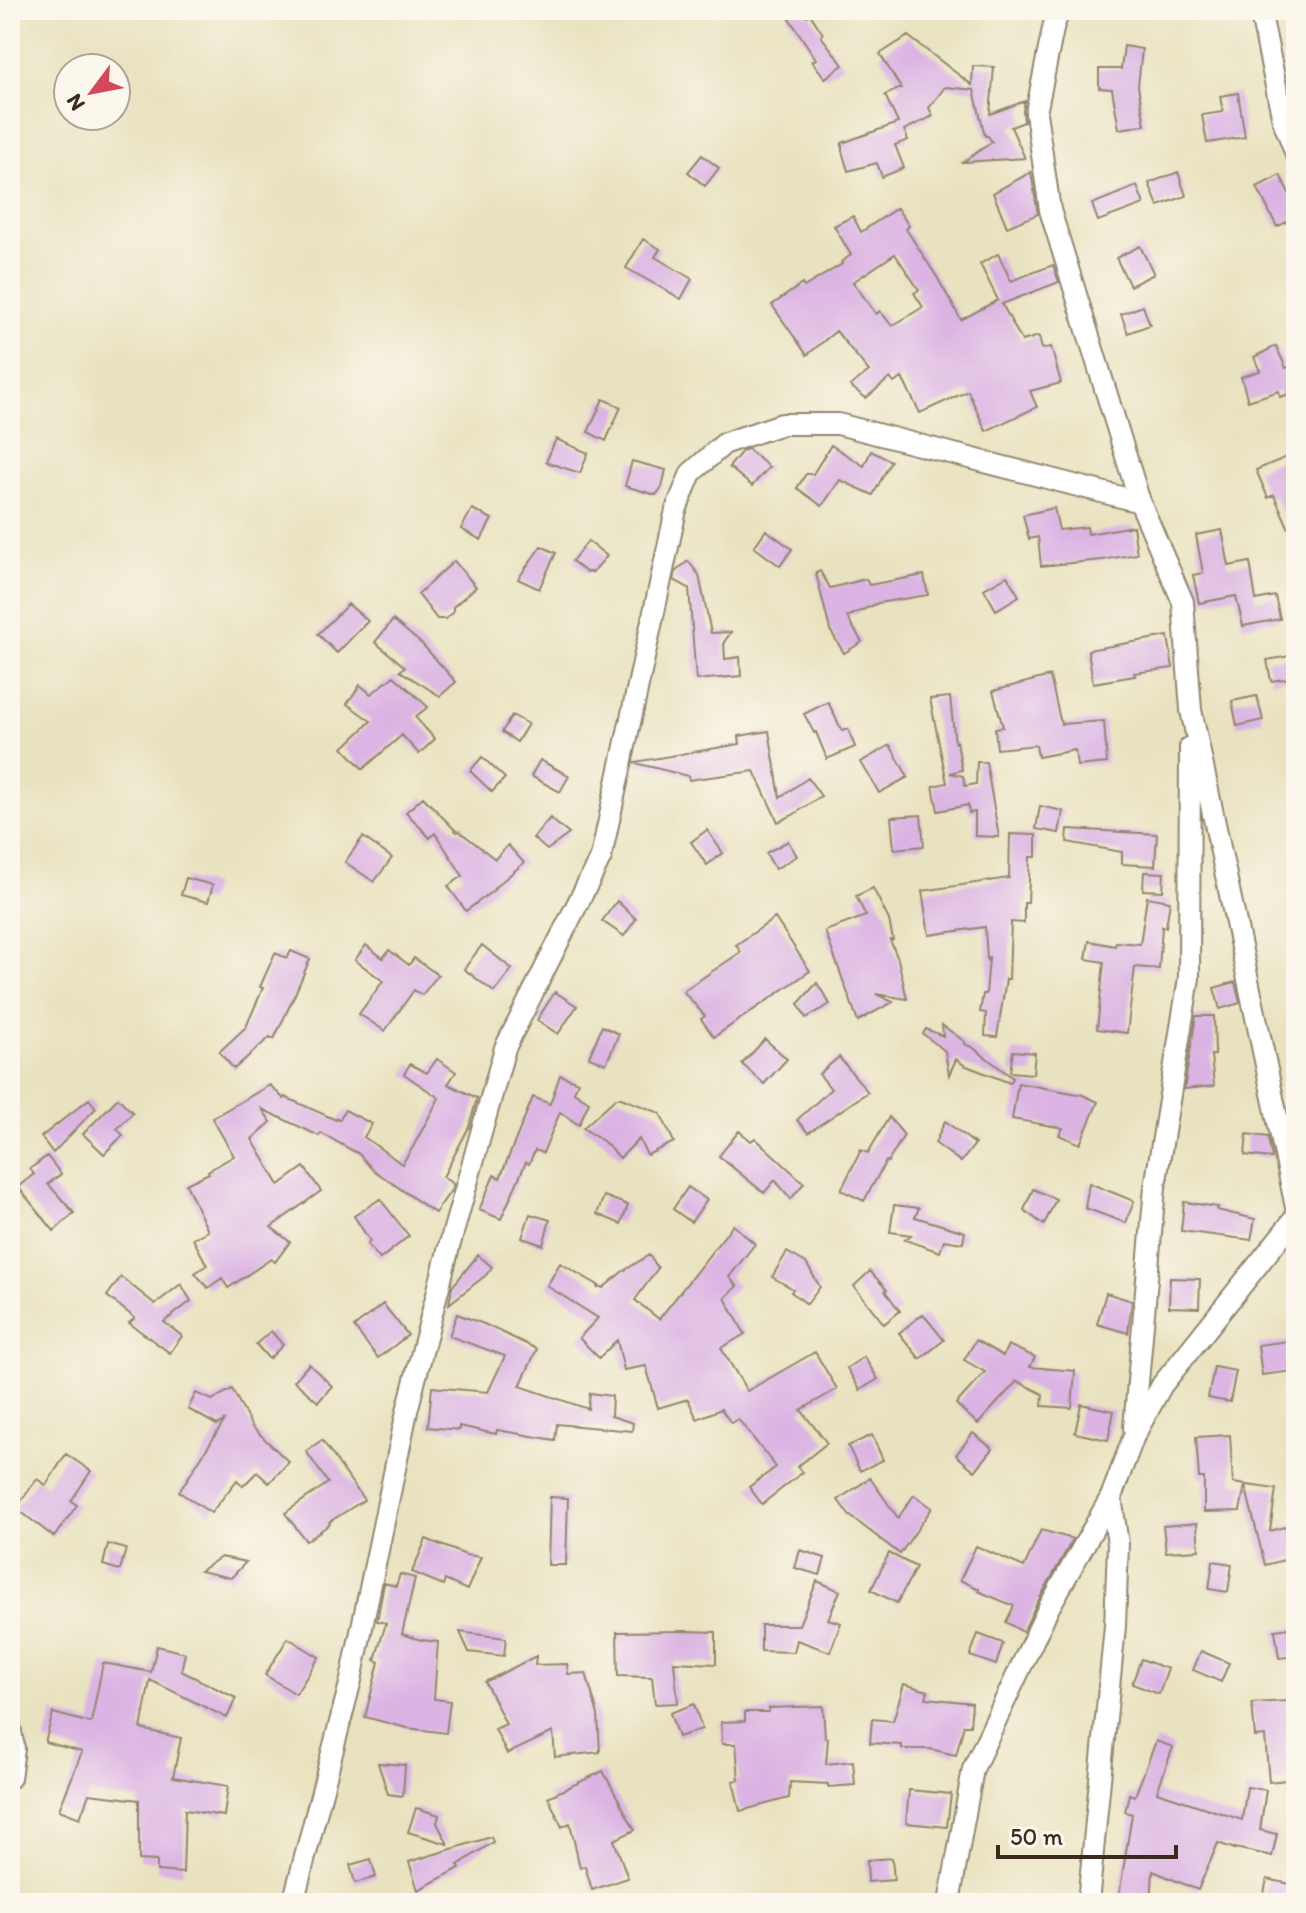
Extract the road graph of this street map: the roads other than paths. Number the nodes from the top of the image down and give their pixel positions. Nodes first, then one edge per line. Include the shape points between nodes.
1 (1060, 10) edge
2 (1260, 10) edge
3 (1296, 154) edge
4 (1140, 502) junction
5 (1191, 710) junction
6 (1296, 1207) edge
7 (1296, 1217) edge
8 (1134, 1436) junction
9 (1111, 1497) junction
10 (10, 1726) edge
11 (10, 1778) edge
12 (293, 1903) edge
13 (949, 1903) edge
14 (1088, 1903) edge

1 - 4 street via 1036,113 1050,210
2 - 3 street via 1283,120
4 - 5 street via 1183,602
4 - 12 street via 838,424 782,424 725,443 691,473 676,510 601,857 505,1048 453,1231 407,1411 351,1680
5 - 6 street
5 - 8 street via 1189,978 1155,1187
7 - 8 street via 1162,1385
8 - 9 street
9 - 13 street via 1048,1609 973,1769
9 - 14 street via 1118,1544 1115,1626
10 - 11 street

